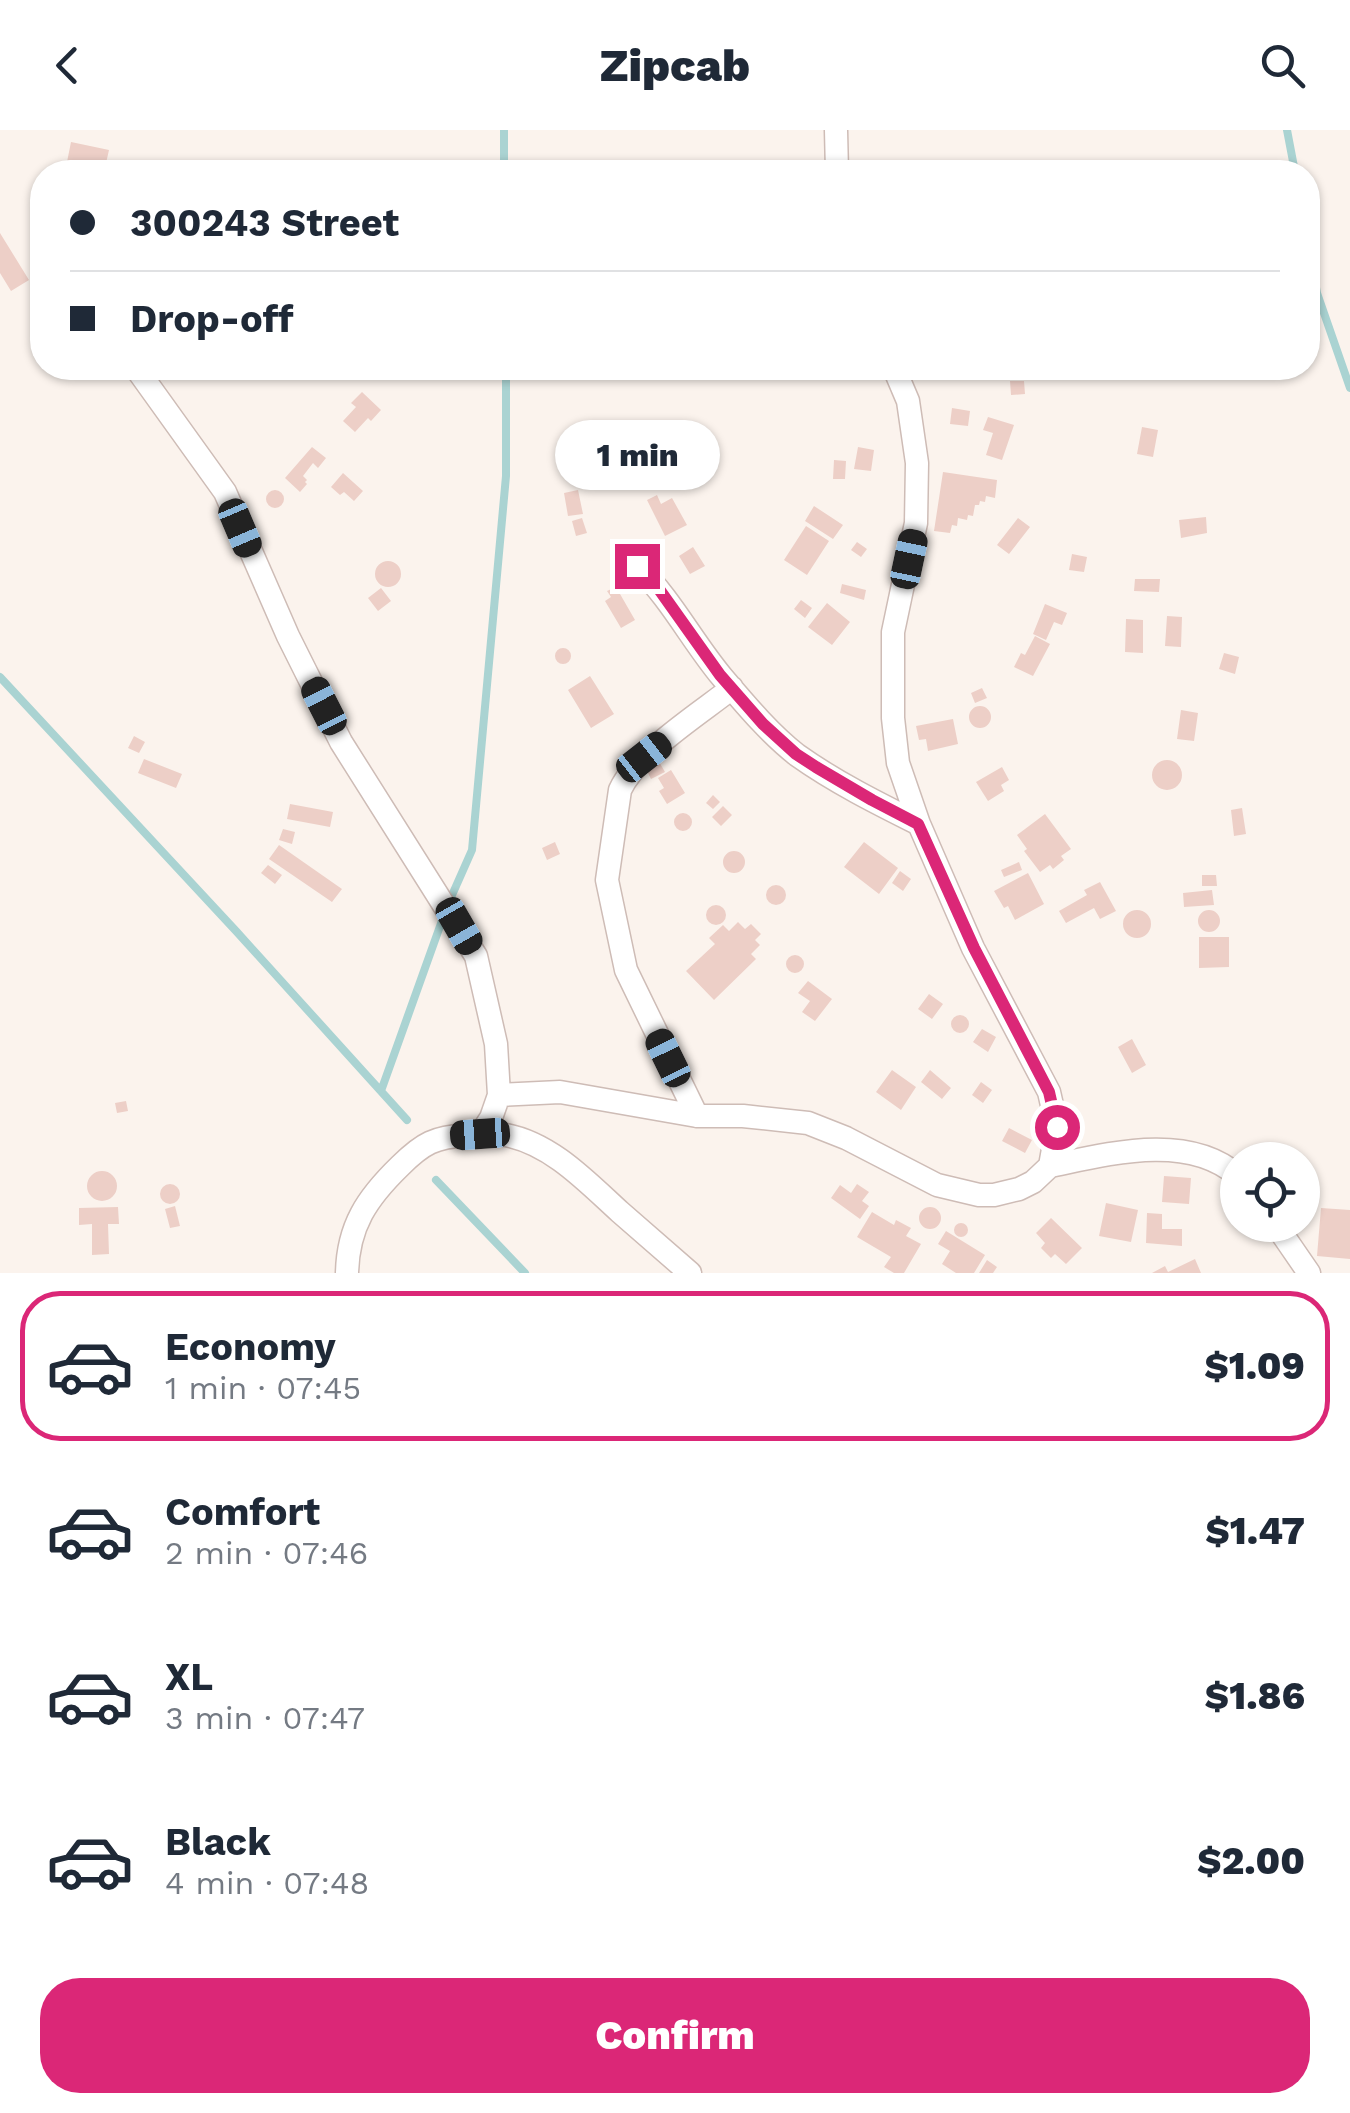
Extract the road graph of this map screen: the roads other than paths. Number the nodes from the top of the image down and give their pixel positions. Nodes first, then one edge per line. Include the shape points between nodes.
1 (836, 130) edge
2 (837, 160) edge
3 (145, 380) edge
4 (899, 380) edge
5 (637, 566) dead end
6 (732, 688) junction
7 (918, 824) junction
8 (499, 1094) junction
9 (697, 1116) junction
10 (480, 1134) junction
11 (1220, 1164) edge
12 (1050, 1166) junction
13 (1288, 1242) edge
14 (347, 1273) edge
15 (690, 1273) edge
16 (1309, 1273) edge

1 - 2 street
3 - 8 street via 224,492 341,742 476,956 496,1044
4 - 7 street via 918,462 916,523 893,632 892,718 898,764
5 - 6 street
6 - 7 street via 796,754
6 - 9 street via 626,778 607,880 626,970
7 - 12 street via 1049,1092 1057,1127
8 - 9 street via 560,1092
8 - 10 street
9 - 12 street via 808,1124 937,1186 980,1194 1012,1192
10 - 14 street via 442,1137 418,1149 376,1189 352,1232
10 - 15 street via 541,1148 571,1167
11 - 12 street via 1179,1151 1136,1151
13 - 16 street

